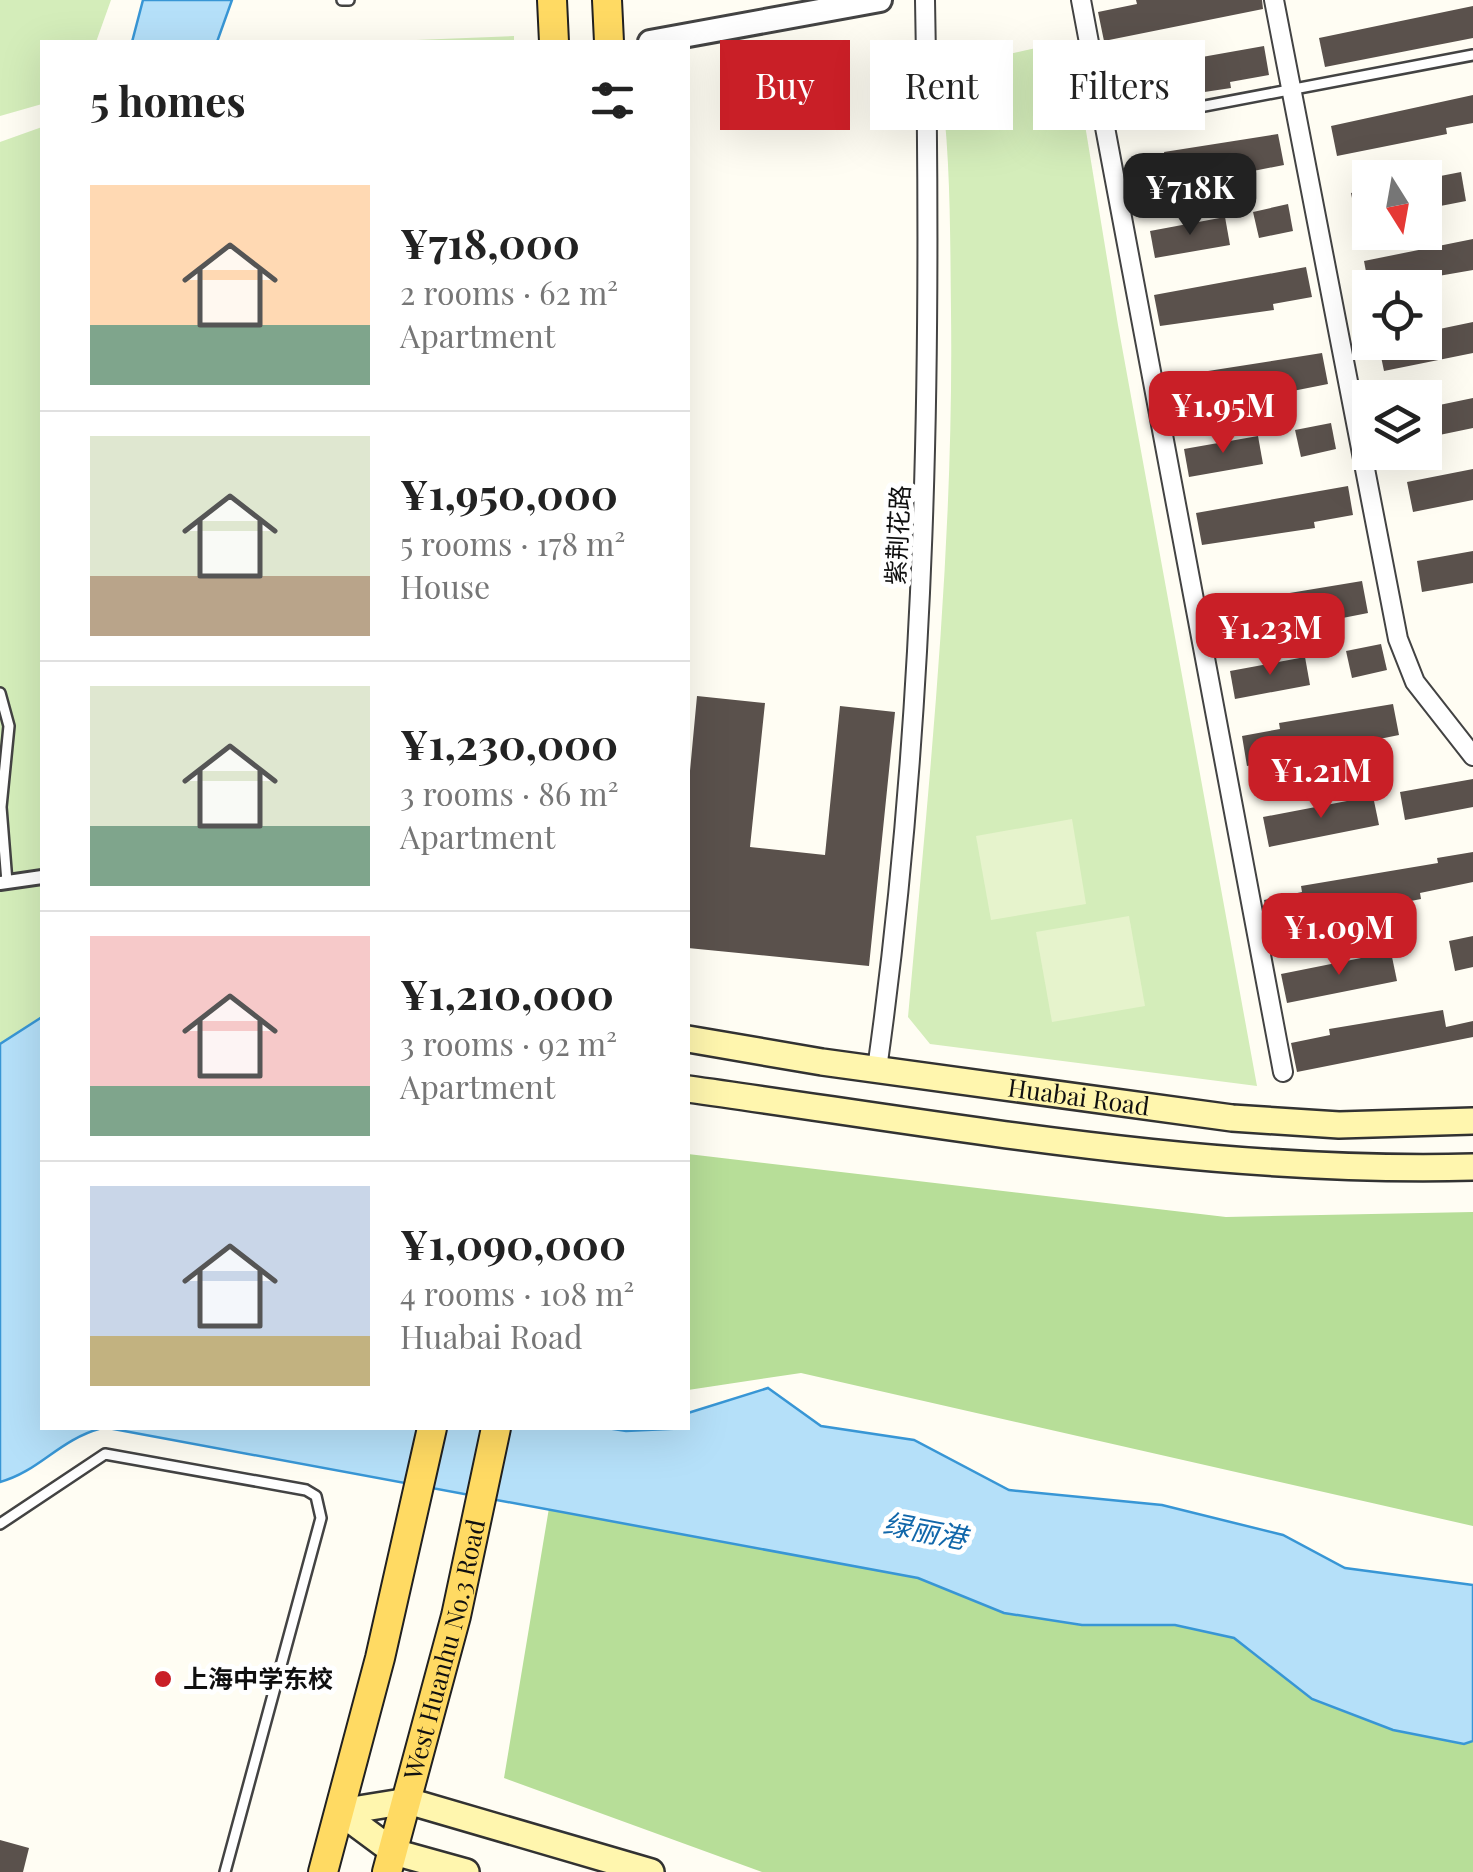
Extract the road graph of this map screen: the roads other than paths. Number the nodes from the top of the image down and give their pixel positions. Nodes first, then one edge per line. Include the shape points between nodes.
1 (552, 0) edge
2 (606, 0) edge
3 (880, 0) edge
4 (926, 0) edge
5 (1081, 0) edge
6 (1274, 0) edge
7 (554, 40) edge
8 (608, 40) edge
9 (661, 40) edge
10 (1089, 40) edge
11 (1473, 55) edge
12 (1291, 89) junction
13 (1205, 106) edge
14 (1106, 130) edge
15 (0, 693) edge
16 (1473, 756) edge
17 (40, 878) edge
18 (3, 882) edge
19 (690, 1039) edge
20 (877, 1070) junction
21 (1282, 1072) dead end
22 (690, 1090) edge
23 (1473, 1122) edge
24 (1473, 1166) edge
25 (432, 1430) edge
26 (496, 1430) edge
27 (0, 1524) edge
28 (408, 1801) junction
29 (340, 1812) junction
30 (390, 1862) edge
31 (226, 1872) edge
32 (324, 1872) edge
33 (466, 1872) edge
34 (651, 1872) edge

1 - 7 main road
2 - 8 main road
3 - 9 street
4 - 20 street, 紫荆花路 via 927,454 904,833
5 - 10 street
6 - 12 street
11 - 12 lane
12 - 13 lane
12 - 16 street via 1398,638 1415,682
14 - 21 street
15 - 18 lane via 9,726
17 - 18 street
19 - 20 main road, Huabai Road
20 - 23 main road, Huabai Road via 1232,1118 1339,1125
22 - 24 main road, Huabai Road via 1200,1159 1312,1167
25 - 29 main road
26 - 28 main road, West Huanhu No.3 Road
27 - 31 lane via 105,1454 316,1496 322,1518
28 - 29 main road
28 - 30 main road, West Huanhu No.3 Road
28 - 34 main road
29 - 30 main road
29 - 32 main road
30 - 33 main road

